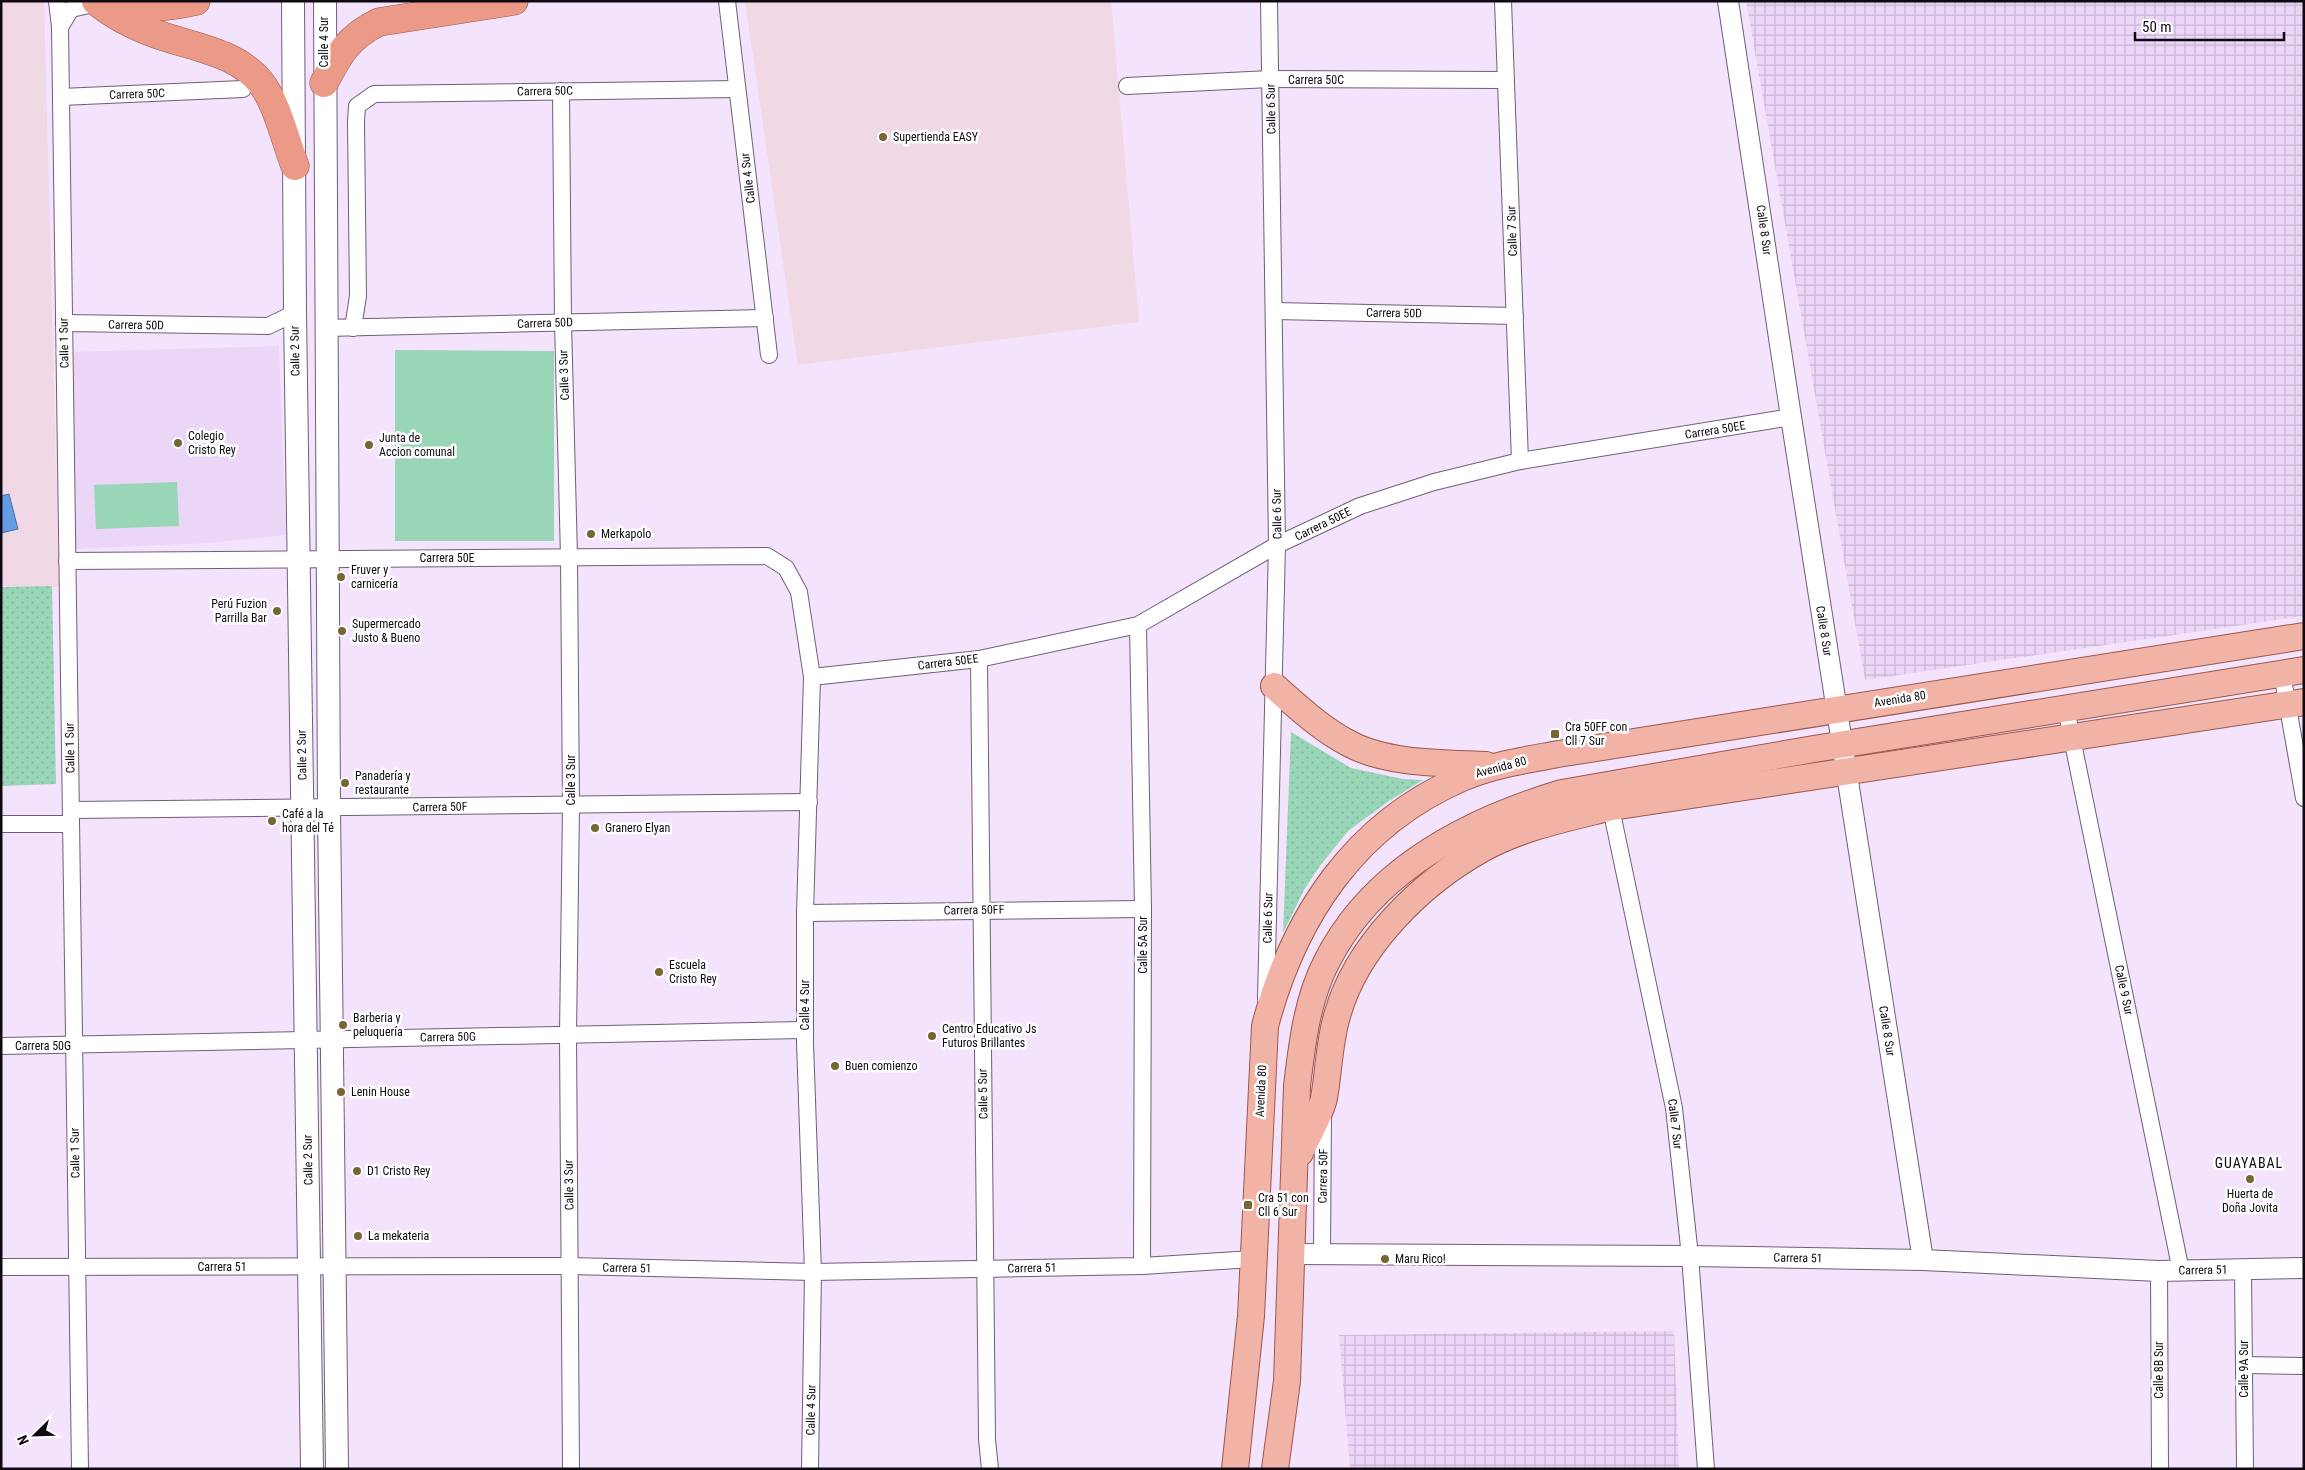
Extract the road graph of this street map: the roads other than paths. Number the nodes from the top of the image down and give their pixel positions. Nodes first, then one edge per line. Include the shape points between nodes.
1 (57, 1) edge
2 (136, 1) edge
3 (293, 1) edge
4 (324, 1) edge
5 (514, 1) edge
6 (726, 1) edge
7 (1269, 1) edge
8 (1503, 1) edge
9 (1728, 1) edge
10 (97, 2) edge
11 (184, 4) edge
12 (60, 27) junction
13 (326, 76) junction
14 (1270, 80) junction
15 (1506, 80) junction
16 (1127, 86) dead end
17 (254, 88) junction
18 (737, 89) junction
19 (561, 91) junction
20 (61, 97) junction
21 (295, 166) junction
22 (1274, 311) junction
23 (294, 313) junction
24 (1515, 316) junction
25 (765, 318) junction
26 (563, 322) junction
27 (64, 324) junction
28 (268, 326) junction
29 (326, 328) junction
30 (353, 328) junction
31 (295, 343) junction
32 (769, 355) dead end
33 (1791, 417) junction
34 (1520, 461) junction
35 (1277, 546) junction
36 (767, 556) joint
37 (569, 557) junction
38 (299, 559) junction
39 (328, 559) junction
40 (67, 561) junction
41 (1138, 624) junction
42 (2304, 636) edge
43 (979, 659) junction
44 (2293, 672) edge
45 (812, 677) junction
46 (1274, 686) junction
47 (2295, 704) edge
48 (1836, 709) junction
49 (2066, 709) junction
50 (2072, 738) junction
51 (1842, 745) junction
52 (1501, 766) junction
53 (1846, 772) junction
54 (1608, 796) junction
55 (2304, 798) edge
56 (809, 802) junction
57 (572, 806) junction
58 (303, 808) junction
59 (329, 808) junction
60 (71, 817) junction
61 (1, 824) edge
62 (1143, 909) junction
63 (981, 910) junction
64 (805, 913) junction
65 (1265, 1026) junction
66 (805, 1030) junction
67 (568, 1035) junction
68 (331, 1040) junction
69 (306, 1041) junction
70 (1, 1046) edge
71 (74, 1046) junction
72 (1324, 1099) junction
73 (1294, 1167) junction
74 (1322, 1253) junction
75 (1293, 1254) junction
76 (1690, 1256) junction
77 (1253, 1259) junction
78 (1922, 1260) junction
79 (310, 1266) junction
80 (334, 1266) junction
81 (570, 1266) junction
82 (1142, 1266) junction
83 (1, 1267) edge
84 (77, 1268) junction
85 (2304, 1268) edge
86 (986, 1269) junction
87 (2181, 1270) junction
88 (2243, 1270) junction
89 (2159, 1271) junction
90 (813, 1272) junction
91 (2244, 1365) junction
92 (2304, 1366) edge
93 (80, 1469) edge
94 (312, 1469) edge
95 (337, 1469) edge
96 (571, 1469) edge
97 (810, 1469) edge
98 (990, 1469) edge
99 (1234, 1469) edge
100 (1275, 1469) edge
101 (1706, 1469) edge
102 (2160, 1469) edge
103 (2245, 1469) edge

1 - 12 street, Calle 1 Sur
2 - 11 highway via 155,6
3 - 21 main road, Calle 2 Sur
4 - 13 main road, Calle 4 Sur
5 - 13 highway via 379,22 361,30 341,50
6 - 18 street, Calle 4 Sur
7 - 14 street, Calle 6 Sur
8 - 15 street, Calle 7 Sur
9 - 33 street, Calle 8 Sur
10 - 12 street via 72,8
10 - 17 highway via 132,25 218,54 251,72
12 - 20 street, Calle 1 Sur
13 - 29 main road, Calle 2 Sur
14 - 15 street, Carrera 50C
14 - 16 street, Carrera 50C
14 - 22 street, Calle 6 Sur
15 - 24 street, Calle 7 Sur
17 - 20 street, Carrera 50C
17 - 21 highway
18 - 19 street, Carrera 50C
18 - 25 street, Calle 4 Sur
19 - 26 street, Calle 3 Sur
19 - 30 street, Carrera 50C via 374,94 358,106 358,296
20 - 27 street, Calle 1 Sur
21 - 23 main road, Calle 2 Sur
22 - 24 street, Carrera 50D
22 - 35 street, Calle 6 Sur
23 - 28 street, Carrera 50D
23 - 31 main road, Calle 2 Sur
24 - 34 street, Calle 7 Sur
25 - 26 street, Carrera 50D
25 - 32 street, Calle 4 Sur
26 - 30 street, Carrera 50D
26 - 37 street, Calle 3 Sur
27 - 28 street, Carrera 50D
27 - 40 street, Calle 1 Sur
28 - 31 street
29 - 30 street, Carrera 50D
29 - 39 main road, Calle 2 Sur
31 - 38 main road, Calle 2 Sur
33 - 34 street, Carrera 50EE
33 - 48 street, Calle 8 Sur
34 - 35 street, Carrera 50EE via 1370,502
35 - 41 street, Carrera 50EE
35 - 46 street, Calle 6 Sur
36 - 37 street, Carrera 50E
36 - 45 street, Calle 4 Sur via 786,568 799,592
37 - 39 street, Carrera 50E
37 - 57 street, Calle 3 Sur
38 - 39 street, Carrera 50E
38 - 40 street, Carrera 50E
38 - 58 main road, Calle 2 Sur
39 - 59 main road, Calle 2 Sur
40 - 60 street, Calle 1 Sur
41 - 43 street, Carrera 50EE
41 - 62 street, Calle 5A Sur
42 - 48 main road, Avenida 80
43 - 45 street, Carrera 50EE
43 - 63 street, Calle 5 Sur
44 - 47 street
44 - 49 main road
45 - 56 street, Calle 4 Sur
46 - 52 main road via 1316,723 1351,745 1385,756 1436,763
46 - 65 street, Calle 6 Sur
47 - 50 main road
47 - 55 street
48 - 51 street, Calle 8 Sur
48 - 52 main road, Avenida 80
49 - 50 street, Calle 9 Sur
49 - 51 main road
50 - 53 main road
50 - 87 street, Calle 9 Sur
51 - 53 street, Calle 8 Sur
51 - 54 main road
52 - 65 main road, Avenida 80 via 1464,777 1430,793 1388,822 1356,852 1326,888 1295,938
53 - 54 main road
53 - 78 street, Calle 8 Sur
54 - 72 main road via 1483,848 1442,874 1412,900 1381,934 1354,974 1337,1014 1328,1055
54 - 73 main road via 1562,793 1521,805 1469,828 1416,861 1376,893 1349,926 1327,961 1313,997 1302,1042 1297,1086
54 - 76 street, Calle 7 Sur via 1674,1108
56 - 57 street, Carrera 50F
56 - 64 street, Calle 4 Sur
57 - 59 street, Carrera 50F
57 - 67 street, Calle 3 Sur
58 - 59 street, Carrera 50F
58 - 60 street, Carrera 50F
58 - 69 main road, Calle 2 Sur
59 - 68 main road, Calle 2 Sur
60 - 61 street, Carrera 50F
60 - 71 street, Calle 1 Sur
62 - 63 street, Carrera 50FF
62 - 82 street, Calle 5A Sur
63 - 64 street, Carrera 50FF
63 - 86 street, Calle 5 Sur
64 - 66 street, Calle 4 Sur
65 - 77 main road, Avenida 80
66 - 67 street, Carrera 50G
66 - 90 street, Calle 4 Sur
67 - 68 street, Carrera 50G
67 - 81 street, Calle 3 Sur
68 - 69 street, Carrera 50G
68 - 80 main road, Calle 2 Sur
69 - 71 street, Carrera 50G
69 - 79 main road, Calle 2 Sur
70 - 71 street, Carrera 50G
71 - 84 street, Calle 1 Sur
72 - 73 main road
72 - 74 street, Carrera 50F
73 - 75 main road
74 - 75 street, Carrera 51
74 - 76 street, Carrera 51
75 - 100 main road via 1287,1381
76 - 78 street, Carrera 51
76 - 101 street, Calle 7 Sur
77 - 82 street, Carrera 51
77 - 99 main road, Avenida 80 via 1251,1316
78 - 89 street, Carrera 51
79 - 80 street, Carrera 51
79 - 84 street, Carrera 51
79 - 94 main road, Calle 2 Sur
80 - 81 street, Carrera 51
80 - 95 main road, Calle 2 Sur
81 - 90 street, Carrera 51
81 - 96 street, Calle 3 Sur
82 - 86 street, Carrera 51
83 - 84 street, Carrera 51
84 - 93 street, Calle 1 Sur
85 - 88 street, Carrera 51
86 - 90 street, Carrera 51
86 - 98 street, Calle 5 Sur
87 - 88 street, Carrera 51
87 - 89 street, Carrera 51
88 - 91 street, Calle 9A Sur
89 - 102 street, Calle 8B Sur
90 - 97 street, Calle 4 Sur
91 - 92 street
91 - 103 street, Calle 9A Sur

